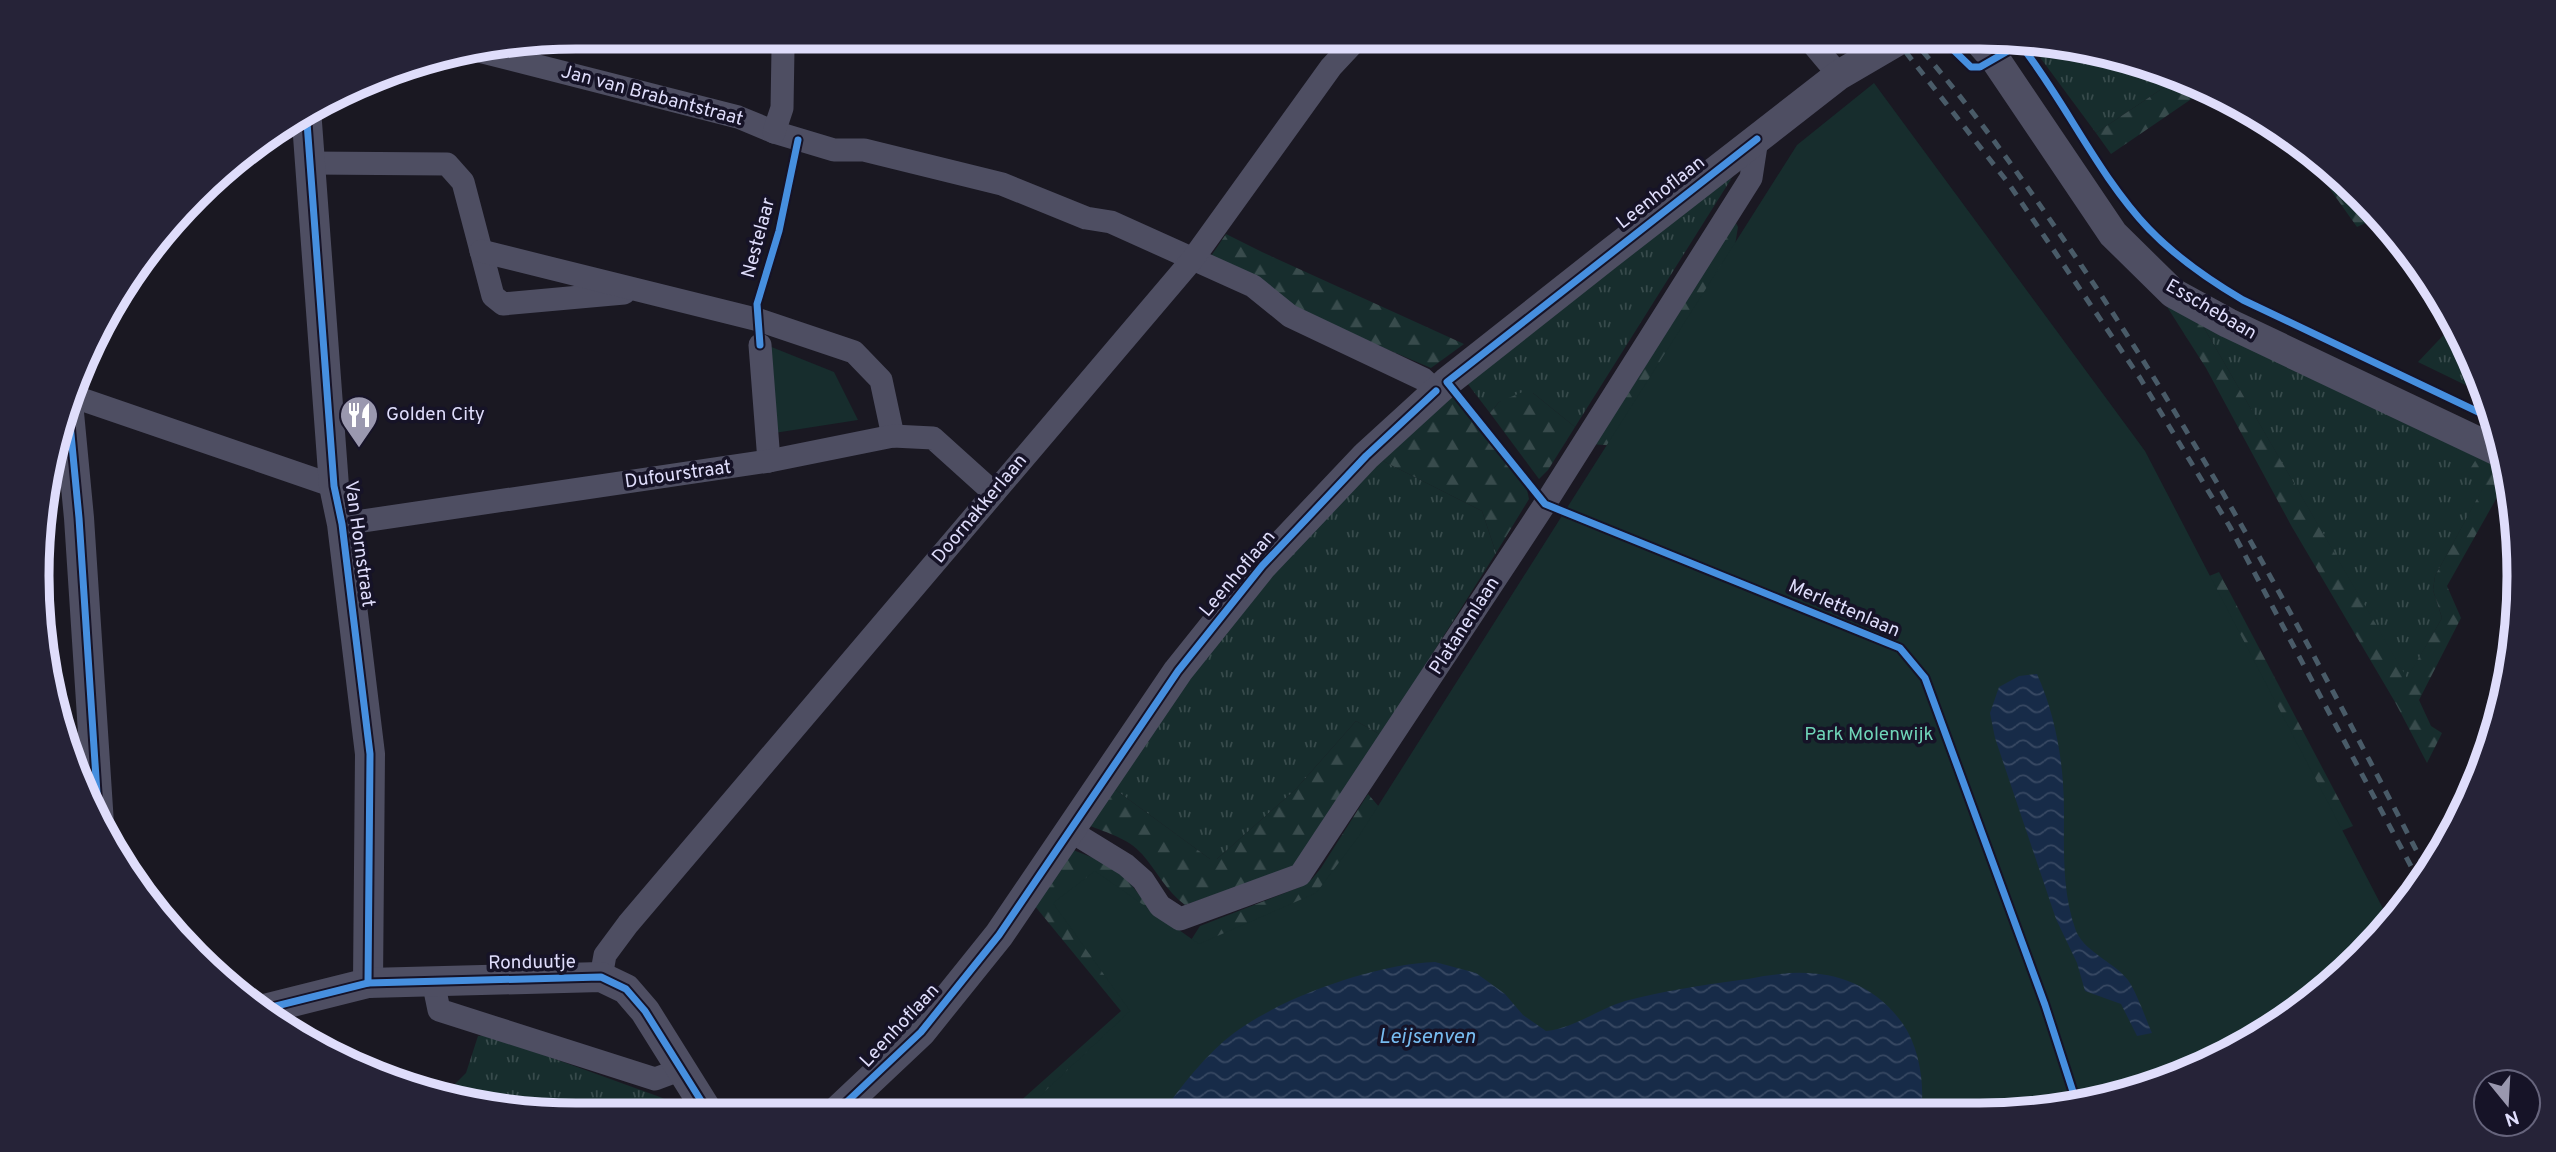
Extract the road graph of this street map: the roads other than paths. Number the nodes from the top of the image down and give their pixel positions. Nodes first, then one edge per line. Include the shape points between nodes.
1 (783, 49) edge
2 (1348, 49) edge
3 (1817, 49) edge
4 (1883, 49) edge
5 (1986, 49) edge
6 (497, 56) edge
7 (1839, 75) junction
8 (307, 123) edge
9 (774, 132) junction
10 (1757, 139) junction
11 (310, 163) junction
12 (481, 251) junction
13 (1192, 260) junction
14 (643, 291) junction
15 (760, 345) dead end
16 (1436, 391) junction
17 (80, 399) edge
18 (70, 429) edge
19 (893, 436) junction
20 (2491, 448) edge
21 (769, 461) junction
22 (334, 486) junction
23 (994, 493) junction
24 (342, 524) junction
25 (97, 796) edge
26 (1069, 830) junction
27 (601, 977) junction
28 (433, 981) junction
29 (368, 983) junction
30 (273, 1007) edge
31 (681, 1069) junction
32 (702, 1103) edge
33 (846, 1103) edge

1 - 9 street via 782,108
2 - 13 street, Doornakkerlaan
3 - 7 street
4 - 7 street, Leenhoflaan
5 - 20 street, Esschebaan via 2113,234 2173,293
6 - 9 street, Jan van Brabantstraat via 738,117
7 - 10 street, Leenhoflaan
8 - 11 street, Van Hornstraat
9 - 13 street, Jan van Brabantstraat via 834,150 864,150 1002,184 1086,218 1111,222
10 - 16 street, Leenhoflaan
10 - 26 street, Platanenlaan via 1751,178 1538,515 1300,875 1180,919 1160,906 1143,880 1126,866
11 - 12 street via 447,164 463,182
11 - 22 street, Van Hornstraat
12 - 14 street
12 - 14 street via 493,296 503,304
13 - 16 street, Jan van Brabantstraat via 1253,286 1290,316 1423,379
13 - 23 street, Doornakkerlaan
14 - 19 street via 759,320 854,352 881,380
15 - 21 street
16 - 26 street, Leenhoflaan via 1366,456 1262,566 1178,671
17 - 22 street
18 - 25 street
19 - 21 street, Dufourstraat
19 - 23 street, Dufourstraat via 933,438
21 - 24 street, Dufourstraat
22 - 24 street, Van Hornstraat
23 - 27 street, Doornakkerlaan via 628,924 605,955
24 - 29 street, Van Hornstraat via 370,754
26 - 33 street, Leenhoflaan via 999,935 921,1032
27 - 28 street, Ronduutje
27 - 31 street, Ronduutje via 626,989
28 - 29 street, Ronduutje
28 - 31 street via 439,1010 655,1079
29 - 30 street, Ronduutje
31 - 32 street, Ronduutje

